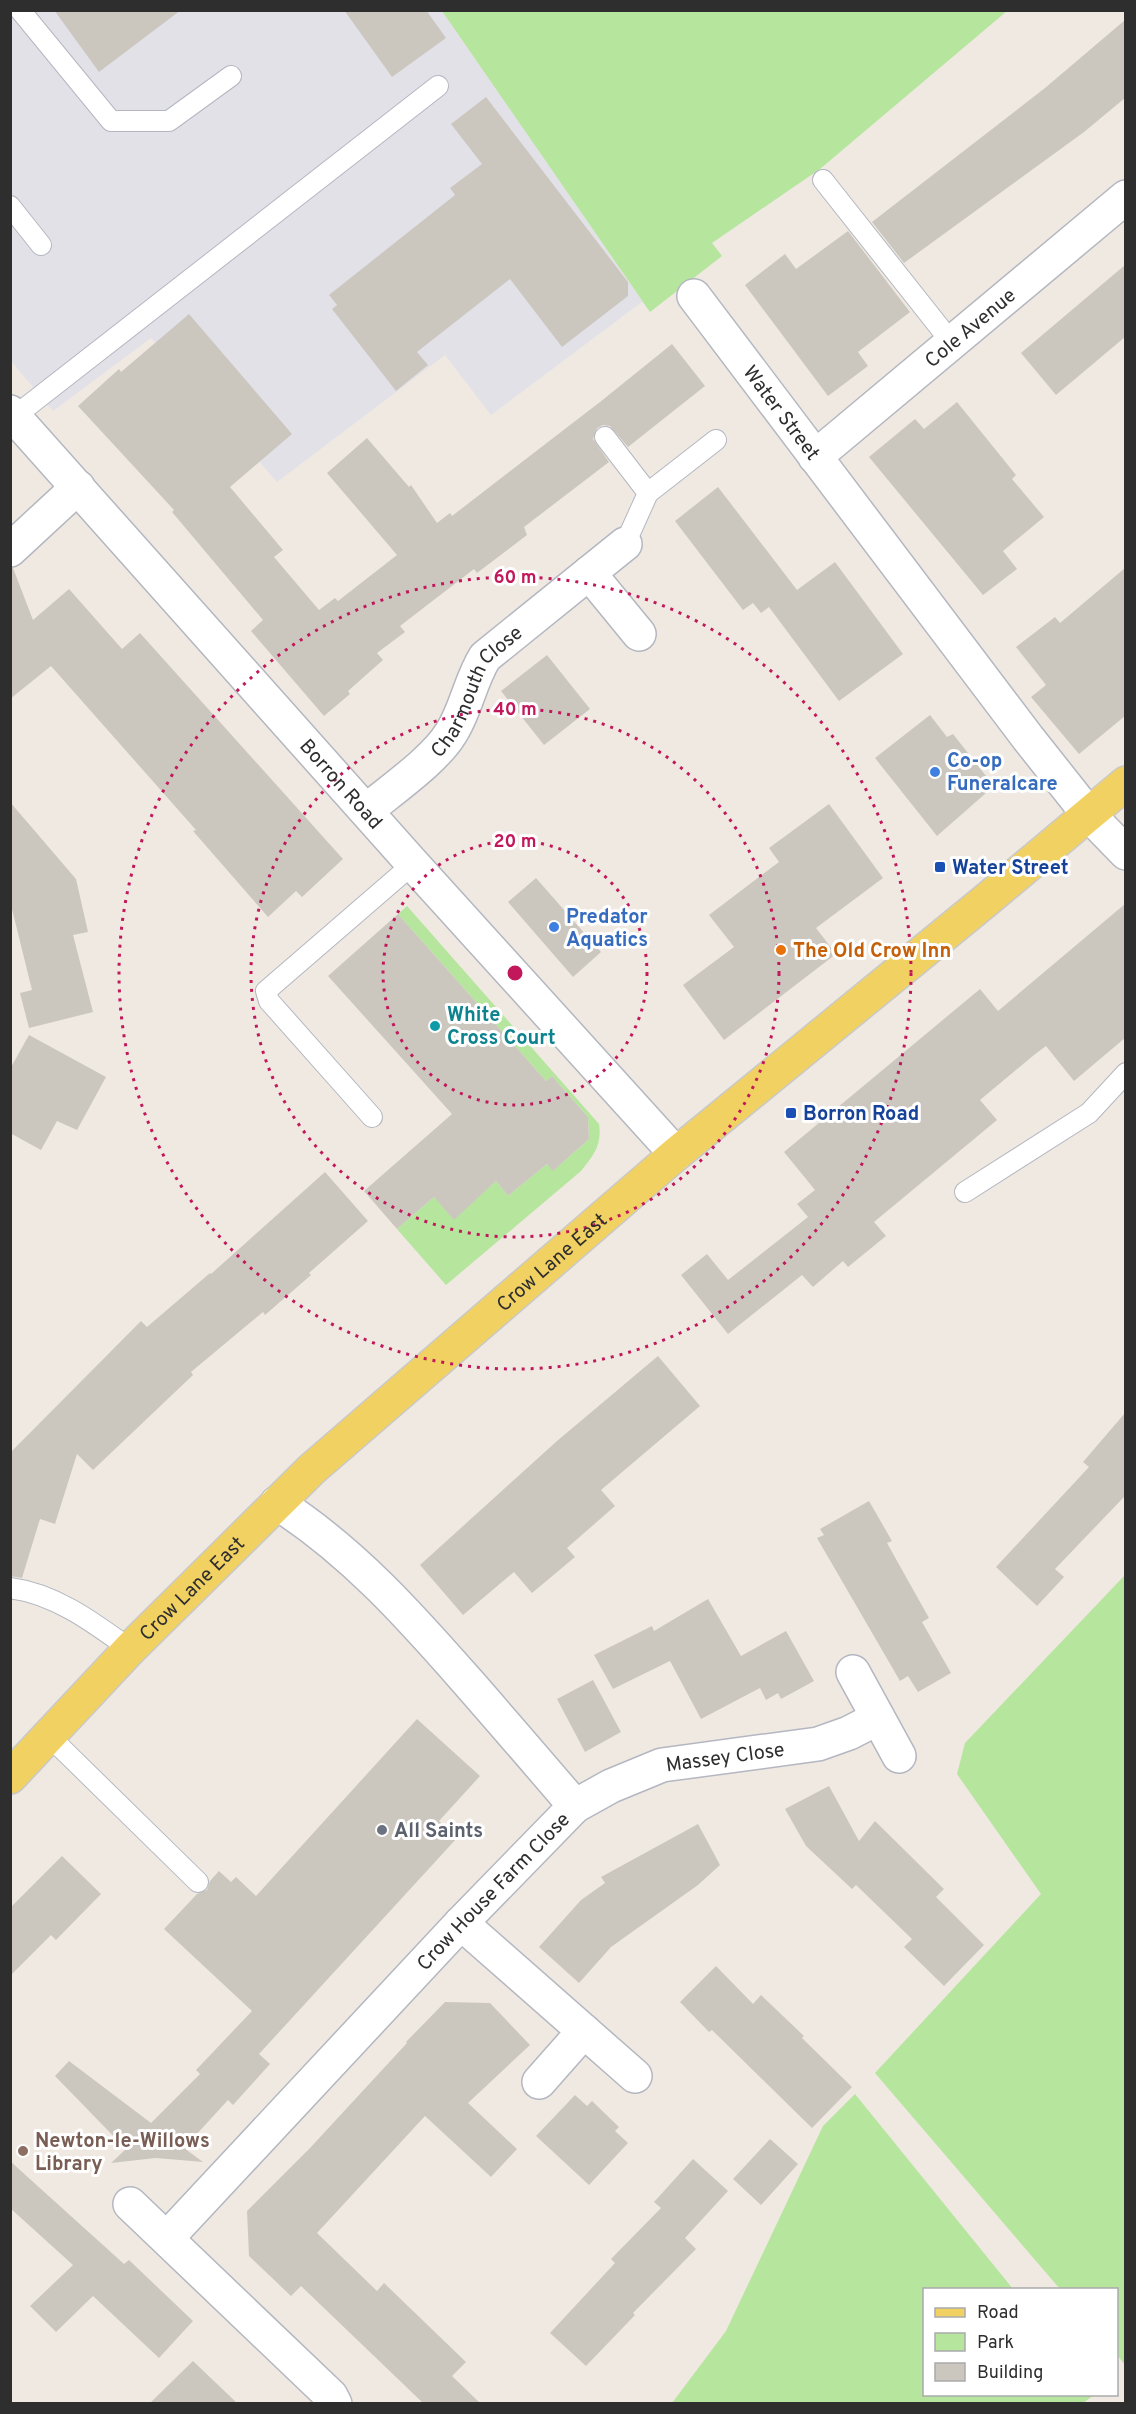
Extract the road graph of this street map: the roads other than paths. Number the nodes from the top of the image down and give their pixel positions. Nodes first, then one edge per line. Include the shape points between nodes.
1 (20, 10) edge
2 (231, 76) dead end
3 (438, 86) dead end
4 (824, 180) dead end
5 (1125, 197) edge
6 (10, 206) edge
7 (41, 245) dead end
8 (694, 296) dead end
9 (952, 343) junction
10 (13, 414) edge
11 (605, 437) dead end
12 (717, 440) dead end
13 (815, 457) junction
14 (78, 487) junction
15 (648, 493) junction
16 (625, 544) joint
17 (10, 550) edge
18 (589, 573) junction
19 (639, 634) dead end
20 (1125, 783) edge
21 (366, 811) junction
22 (1089, 815) junction
23 (1125, 854) edge
24 (413, 864) junction
25 (1125, 1073) edge
26 (372, 1117) dead end
27 (676, 1154) junction
28 (965, 1192) dead end
29 (277, 1503) junction
30 (10, 1588) edge
31 (130, 1649) junction
32 (853, 1672) dead end
33 (878, 1718) junction
34 (49, 1736) junction
35 (899, 1756) dead end
36 (10, 1776) edge
37 (575, 1806) junction
38 (198, 1882) dead end
39 (461, 1923) junction
40 (584, 2031) junction
41 (635, 2076) dead end
42 (539, 2082) dead end
43 (130, 2204) dead end
44 (167, 2238) junction
45 (335, 2403) edge

1 - 2 lane via 111,121 169,121
3 - 10 lane
4 - 9 lane
5 - 9 street, Cole Avenue
6 - 7 lane
8 - 13 street, Water Street
9 - 13 street, Cole Avenue
10 - 14 street, Borron Road
11 - 15 lane
12 - 15 lane
13 - 22 street, Water Street
14 - 17 street
14 - 21 street, Borron Road
15 - 16 lane
16 - 18 street, Charmouth Close
18 - 19 street
18 - 21 street, Charmouth Close via 484,657 452,733 438,750
20 - 22 main road, Crow Lane East
21 - 24 street, Borron Road
22 - 23 street, Water Street
22 - 27 main road, Crow Lane East
24 - 26 lane via 266,991 269,1001
24 - 27 street, Borron Road
25 - 28 lane via 1089,1113
27 - 29 main road, Crow Lane East via 353,1432
29 - 31 main road, Crow Lane East
29 - 37 street, Crow House Farm Close via 308,1523 412,1617
30 - 31 lane via 47,1597
31 - 34 main road, Crow Lane East
32 - 33 street
33 - 35 street
33 - 37 street, Massey Close via 818,1744 662,1764
34 - 36 main road, Crow Lane East
34 - 38 lane
37 - 39 street, Crow House Farm Close
39 - 40 street
39 - 44 street, Crow House Farm Close
40 - 41 street
40 - 42 street
43 - 44 street
44 - 45 street

